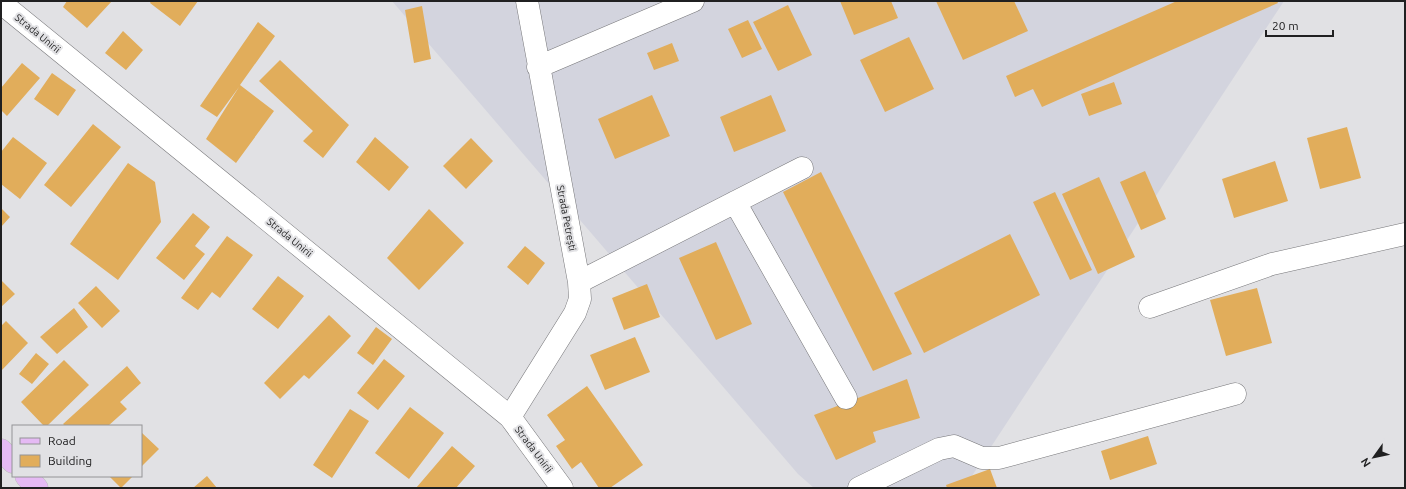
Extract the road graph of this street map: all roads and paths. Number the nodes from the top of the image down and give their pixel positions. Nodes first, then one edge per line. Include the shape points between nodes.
1 (527, 1) edge
2 (693, 1) edge
3 (1, 3) edge
4 (538, 68) junction
5 (802, 168) dead end
6 (735, 202) junction
7 (1405, 234) edge
8 (579, 282) junction
9 (1150, 307) dead end
10 (1235, 394) dead end
11 (846, 398) dead end
12 (510, 417) junction
13 (1, 450) edge
14 (12, 461) edge
15 (27, 477) edge
16 (37, 488) edge
17 (562, 488) edge
18 (859, 488) edge

1 - 4 street, Strada Petrești
2 - 4 street
3 - 12 street, Strada Unirii
4 - 8 street, Strada Petrești
5 - 6 street
6 - 8 street
6 - 11 street
7 - 9 street via 1272,264
8 - 12 street, Strada Petrești via 580,299 575,313
10 - 18 street via 998,458 982,458 954,446 939,449
12 - 17 street, Strada Unirii
13 - 14 main road
15 - 16 main road

